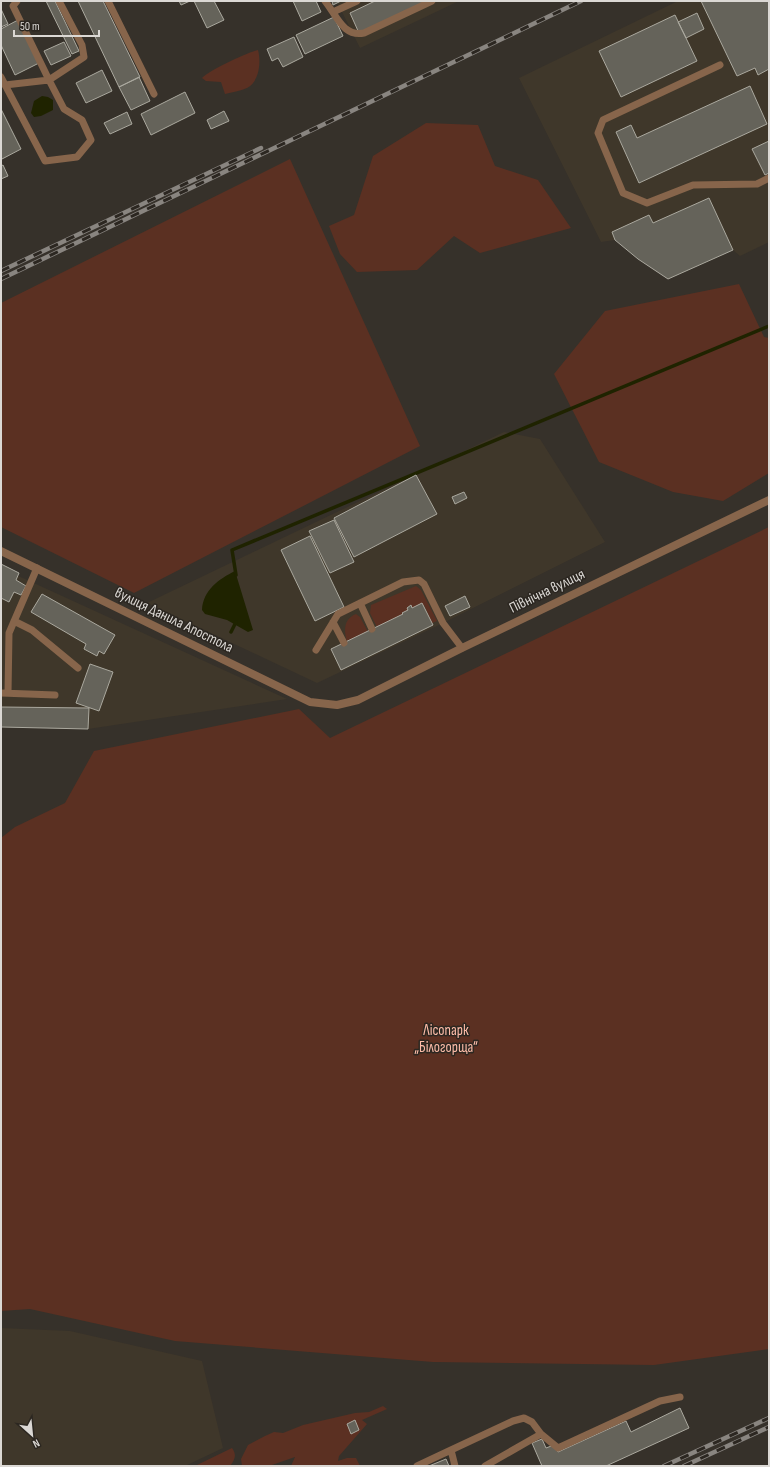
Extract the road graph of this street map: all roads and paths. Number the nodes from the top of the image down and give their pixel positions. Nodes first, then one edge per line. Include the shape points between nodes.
1 (18, 1) edge
2 (58, 1) edge
3 (108, 1) edge
4 (325, 1) edge
5 (357, 1) edge
6 (432, 1) edge
7 (333, 12) junction
8 (720, 65) dead end
9 (1, 76) edge
10 (49, 80) junction
11 (5, 85) junction
12 (154, 94) dead end
13 (769, 178) edge
14 (769, 500) edge
15 (1, 551) edge
16 (37, 568) junction
17 (360, 603) junction
18 (14, 621) junction
19 (333, 622) junction
20 (372, 629) dead end
21 (344, 643) dead end
22 (462, 648) junction
23 (316, 650) dead end
24 (78, 668) dead end
25 (5, 693) edge
26 (55, 695) dead end
27 (337, 705) joint
28 (680, 1397) dead end
29 (541, 1434) junction
30 (451, 1450) junction
31 (418, 1466) edge
32 (455, 1466) edge
33 (485, 1466) edge

1 - 10 lane via 13,6
2 - 10 lane via 82,45 84,57
3 - 12 lane
4 - 7 lane
5 - 7 lane
6 - 7 lane via 364,33 355,34 347,31
8 - 13 lane via 603,120 598,133 623,193 647,203 693,185 757,184
9 - 11 lane
10 - 11 lane
10 - 11 lane via 64,109 82,120 91,140 77,157 45,161
14 - 22 street, Північна вулиця
15 - 16 street, вулиця Данила Апостола
16 - 18 lane
16 - 27 street, вулиця Данила Апостола via 310,702
17 - 19 lane via 338,614
17 - 20 lane
17 - 22 lane via 403,582 419,580 424,584 443,623
18 - 24 lane via 32,630
18 - 25 lane via 9,633
19 - 21 lane
19 - 23 lane
22 - 27 street, Північна вулиця via 358,700
25 - 26 lane
28 - 29 lane via 660,1401 558,1448
29 - 30 lane via 532,1422 524,1418
29 - 33 lane
30 - 31 lane
30 - 32 lane

